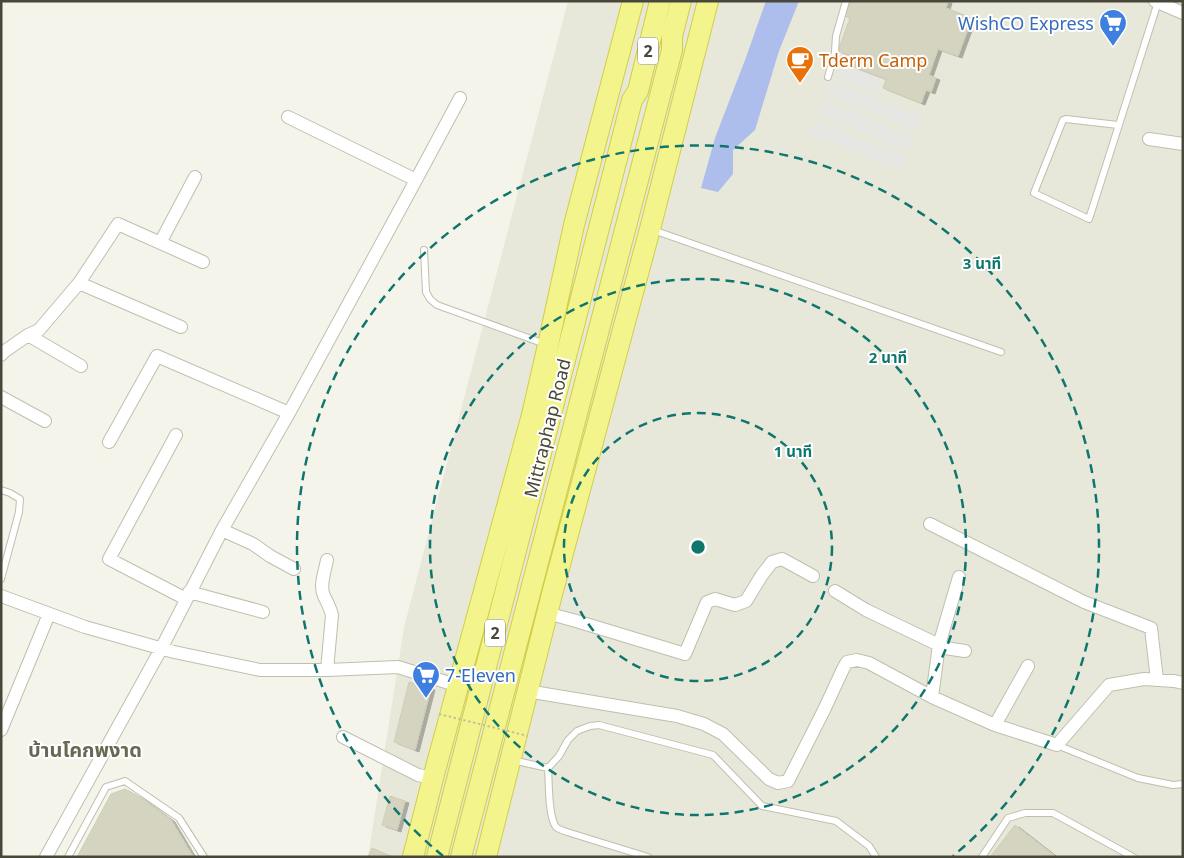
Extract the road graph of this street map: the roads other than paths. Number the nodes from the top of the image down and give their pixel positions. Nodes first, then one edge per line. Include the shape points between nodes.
1 (633, 1) edge
2 (646, 1) edge
3 (660, 1) edge
4 (680, 1) edge
5 (694, 1) edge
6 (708, 1) edge
7 (846, 1) edge
8 (1156, 2) edge
9 (1183, 13) edge
10 (672, 50) junction
11 (828, 77) dead end
12 (460, 98) dead end
13 (632, 100) junction
14 (288, 117) dead end
15 (1118, 125) junction
16 (1149, 139) dead end
17 (1183, 144) edge
18 (195, 177) dead end
19 (416, 180) junction
20 (650, 229) junction
21 (160, 243) junction
22 (424, 250) dead end
23 (202, 262) dead end
24 (79, 283) junction
25 (181, 327) dead end
26 (28, 335) junction
27 (548, 345) junction
28 (1001, 352) dead end
29 (1, 355) edge
30 (81, 366) dead end
31 (1, 397) edge
32 (289, 413) junction
33 (45, 421) dead end
34 (176, 435) dead end
35 (108, 442) dead end
36 (535, 475) junction
37 (559, 482) junction
38 (1, 490) edge
39 (930, 524) dead end
40 (222, 530) junction
41 (327, 560) dead end
42 (491, 566) junction
43 (294, 569) dead end
44 (813, 576) dead end
45 (556, 577) junction
46 (959, 577) dead end
47 (1, 579) edge
48 (835, 591) dead end
49 (188, 595) junction
50 (1, 596) edge
51 (263, 612) dead end
52 (547, 613) junction
53 (49, 614) junction
54 (939, 645) junction
55 (161, 649) junction
56 (965, 651) dead end
57 (1028, 666) dead end
58 (327, 670) junction
59 (1157, 680) junction
60 (449, 683) dead end
61 (1183, 683) edge
62 (527, 691) junction
63 (932, 697) junction
64 (995, 725) junction
65 (1, 730) edge
66 (343, 737) dead end
67 (1057, 745) junction
68 (511, 760) junction
69 (548, 768) junction
70 (433, 778) junction
71 (1183, 784) edge
72 (46, 857) edge
73 (68, 857) edge
74 (204, 857) edge
75 (413, 857) edge
76 (437, 857) edge
77 (461, 857) edge
78 (486, 857) edge
79 (648, 857) edge
80 (876, 857) edge
81 (982, 857) edge
82 (1133, 857) edge

1 - 27 highway, Mittraphap Road / 2 via 574,225
2 - 13 highway via 628,88
3 - 13 highway, Mittraphap Road / 2 via 638,91
4 - 10 highway, Mittraphap Road / 2
5 - 10 highway via 682,38
6 - 20 highway
7 - 11 lane
8 - 9 street
8 - 15 lane
10 - 37 highway, Mittraphap Road / 2
12 - 19 street
13 - 36 highway, Mittraphap Road / 2
14 - 19 street
15 - 15 lane via 1063,120 1035,194 1090,219
16 - 17 street
18 - 21 street
19 - 32 street
20 - 28 lane
20 - 45 highway
21 - 23 street
21 - 24 street via 118,224
22 - 27 lane via 426,292 437,305
24 - 25 street
24 - 26 street via 40,330
26 - 29 street
26 - 30 street
27 - 42 highway, Mittraphap Road / 2
31 - 33 street
32 - 35 street via 157,356
32 - 40 street
34 - 49 street via 109,558
36 - 42 highway
36 - 76 highway, Mittraphap Road / 2
37 - 45 highway
37 - 77 highway, Mittraphap Road / 2
38 - 47 lane via 20,499
39 - 59 street via 1084,602 1151,628
40 - 43 street
40 - 49 street
41 - 58 street via 322,588 332,616
42 - 70 highway, Mittraphap Road / 2
44 - 52 street via 782,559 772,562 746,601 735,605 715,599 707,602 685,654
45 - 52 highway
46 - 54 street
48 - 54 street via 866,610
49 - 51 street
49 - 55 street
50 - 53 street
52 - 62 highway
53 - 55 street
53 - 65 street
54 - 56 street
54 - 63 street
55 - 58 street via 260,670
55 - 72 street
57 - 64 street
58 - 60 street via 398,666
59 - 61 street
59 - 67 street via 1109,685
62 - 63 street via 677,716 704,724 723,734 769,779 778,783 788,781 848,662 869,663
62 - 68 highway
63 - 64 street
64 - 67 street
66 - 70 street via 418,775
67 - 71 lane via 1138,778
68 - 69 lane
68 - 78 highway
69 - 79 lane via 550,809 556,826
69 - 80 lane via 577,730 599,725 713,755 762,806 836,821 869,846
70 - 75 highway, Mittraphap Road / 2
73 - 74 lane via 106,787 125,781 179,818
81 - 82 lane via 1008,818 1025,813 1054,813

